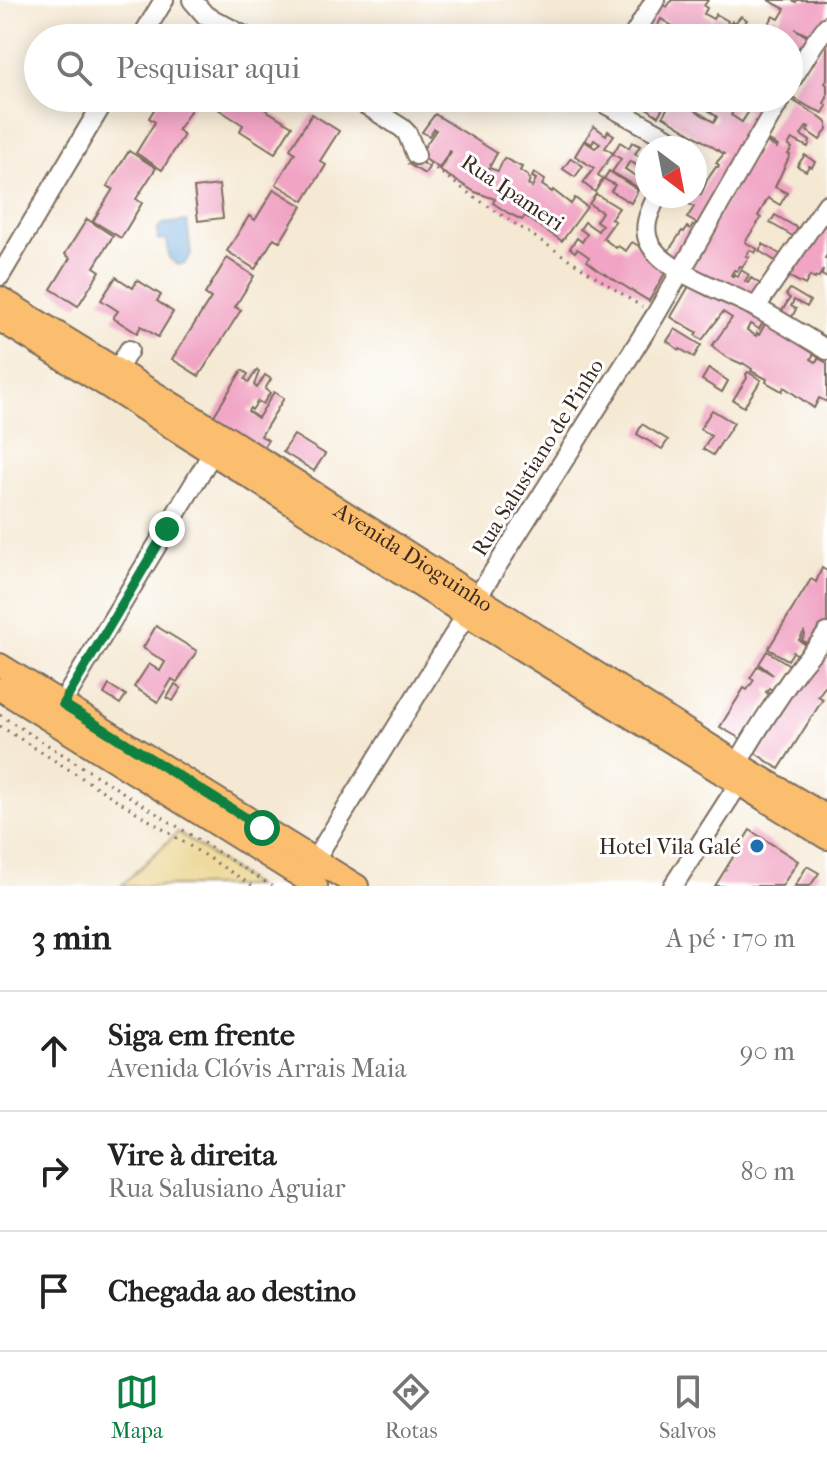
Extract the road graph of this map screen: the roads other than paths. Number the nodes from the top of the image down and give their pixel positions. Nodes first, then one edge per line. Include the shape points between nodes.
1 (164, 0) edge
2 (192, 0) edge
3 (655, 0) edge
4 (149, 24) edge
5 (222, 24) edge
6 (640, 24) edge
7 (827, 26) edge
8 (803, 61) edge
9 (98, 112) edge
10 (377, 112) edge
11 (620, 112) edge
12 (773, 112) edge
13 (664, 136) edge
14 (416, 155) road end
15 (827, 204) edge
16 (652, 208) edge
17 (681, 272) junction
18 (0, 276) edge
19 (0, 298) edge
20 (756, 307) junction
21 (0, 320) edge
22 (129, 350) dead end
23 (827, 350) edge
24 (112, 378) junction
25 (218, 444) junction
26 (471, 606) junction
27 (827, 633) edge
28 (0, 665) edge
29 (0, 689) edge
30 (57, 713) junction
31 (742, 772) junction
32 (827, 817) edge
33 (827, 838) edge
34 (302, 876) edge
35 (357, 886) edge
36 (673, 886) edge

1 - 4 street
2 - 5 street
3 - 6 street
7 - 8 street
9 - 18 street
10 - 14 street via 407,133
11 - 13 street
12 - 17 street, Rua Salustiano de Pinho
15 - 20 street
16 - 17 street via 646,221 648,240
17 - 20 street
17 - 26 street, Rua Salustiano de Pinho
19 - 24 main road, Avenida Dioguinho
20 - 23 street
21 - 24 main road, Avenida Dioguinho
22 - 24 street
24 - 25 main road, Avenida Dioguinho
25 - 26 main road, Avenida Dioguinho
25 - 30 street
26 - 31 main road, Avenida Dioguinho
26 - 34 street, Rua Salustiano de Pinho
27 - 31 street via 795,673
28 - 30 main road
29 - 30 main road
30 - 34 main road
31 - 32 main road, Avenida Dioguinho
31 - 33 main road, Avenida Dioguinho
31 - 36 street
34 - 35 main road

